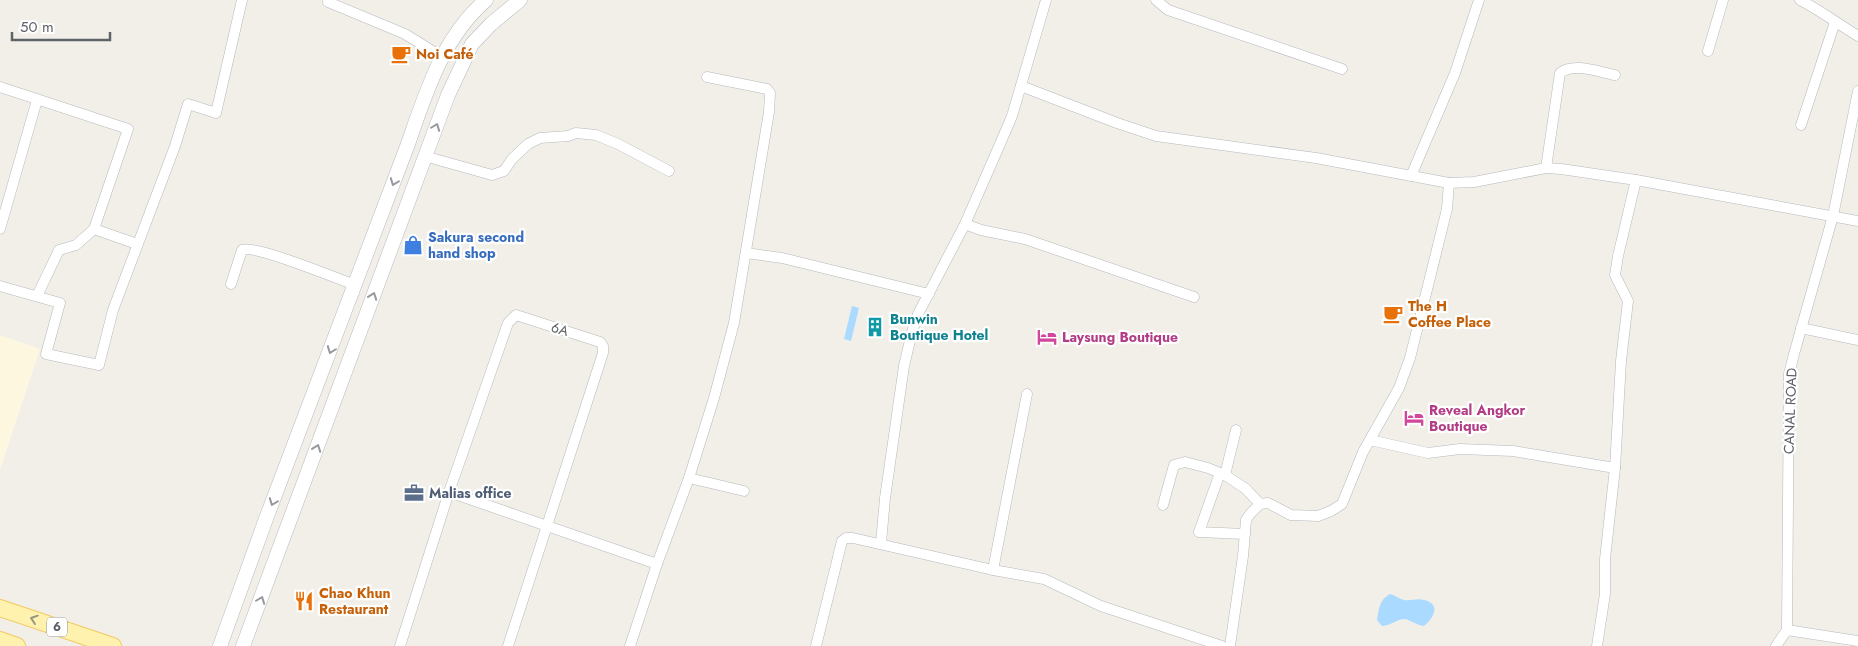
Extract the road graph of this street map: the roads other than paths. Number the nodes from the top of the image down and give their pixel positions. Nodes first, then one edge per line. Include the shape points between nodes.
1 (242, 0) edge
2 (486, 0) edge
3 (520, 0) edge
4 (1046, 0) edge
5 (1156, 0) edge
6 (1479, 0) edge
7 (1723, 0) edge
8 (1800, 0) edge
9 (328, 2) dead end
10 (1816, 4) edge
11 (1835, 22) junction
12 (1858, 36) edge
13 (1708, 51) dead end
14 (442, 57) junction
15 (1342, 69) dead end
16 (1615, 75) dead end
17 (707, 77) dead end
18 (1021, 86) junction
19 (0, 87) edge
20 (1858, 91) edge
21 (37, 100) junction
22 (1800, 125) dead end
23 (424, 156) junction
24 (1546, 168) junction
25 (669, 171) dead end
26 (1411, 176) junction
27 (1636, 180) junction
28 (1449, 183) junction
29 (1834, 216) junction
30 (1858, 221) edge
31 (966, 224) junction
32 (0, 229) edge
33 (94, 229) junction
34 (137, 244) junction
35 (746, 253) junction
36 (231, 284) dead end
37 (355, 285) junction
38 (0, 286) edge
39 (929, 294) junction
40 (37, 296) junction
41 (1194, 297) dead end
42 (1801, 328) junction
43 (1858, 340) edge
44 (1027, 394) dead end
45 (1236, 430) dead end
46 (1370, 440) junction
47 (1616, 468) junction
48 (1222, 474) junction
49 (688, 478) junction
50 (449, 492) junction
51 (744, 492) dead end
52 (1260, 504) junction
53 (1163, 505) dead end
54 (547, 527) junction
55 (1245, 534) junction
56 (880, 543) junction
57 (657, 564) junction
58 (993, 570) junction
59 (0, 608) edge
60 (1787, 630) junction
61 (1858, 641) edge
62 (113, 646) edge
63 (220, 646) edge
64 (243, 646) edge
65 (400, 646) edge
66 (508, 646) edge
67 (630, 646) edge
68 (816, 646) edge
69 (1222, 646) edge
70 (1230, 646) edge
71 (1597, 646) edge
72 (1776, 646) edge

1 - 34 street via 216,114 188,104
2 - 14 main road via 472,12
23 -> 3 main road via 472,44
4 - 18 street
5 - 15 street via 1168,10
6 - 26 street via 1455,73
7 - 13 street
8 - 10 street
9 - 14 street via 405,34
10 - 11 street
11 - 12 street
11 - 22 street
14 -> 37 main road
16 - 24 street via 1573,67 1560,73
17 - 35 street via 766,89 770,93
18 - 26 street via 1156,136 1316,158
18 - 31 street via 1009,123
19 - 21 street
20 - 29 street, CANAL ROAD
21 - 32 street
21 - 33 street via 128,129
23 - 25 street via 492,176 504,171 528,144 540,138 576,133 596,135
64 -> 23 main road
24 - 27 street
24 - 28 street via 1474,182
26 - 28 street
27 - 29 street
27 - 47 street via 1615,275 1628,301 1621,361
28 - 46 street via 1447,209 1410,358 1399,388
29 - 30 street
29 - 42 street, CANAL ROAD
31 - 39 street
31 - 41 street via 1025,239
33 - 34 street
33 - 40 street via 76,245 59,250
34 - 40 street via 112,310 99,365 46,354 60,303
35 - 39 street via 782,258
35 - 49 street via 734,323
36 - 37 street via 242,250 248,248
37 -> 63 main road
38 - 40 street
39 - 56 street via 918,314 904,366
42 - 43 street
42 - 60 street, CANAL ROAD via 1789,374
44 - 58 street
45 - 48 street
46 - 47 street via 1428,453 1460,449 1513,451
46 - 52 street via 1342,504 1331,511 1318,516 1291,515 1268,503
47 - 71 street via 1605,559 1603,615
48 - 52 street via 1246,489
48 - 53 street via 1185,462 1174,465
48 - 55 street via 1199,532
49 - 51 street
49 - 57 street
50 - 54 street
50 - 54 street, 6A via 511,319 516,315 600,342 603,353
50 - 65 street, 6A
52 - 55 street via 1246,520
54 - 57 street
54 - 66 street, 6A
55 - 70 street
56 - 58 street
56 - 68 street via 853,538 842,541
57 - 67 street
58 - 69 street via 1044,579 1101,606
62 -> 59 main road, 6
60 - 61 street
60 - 72 street

